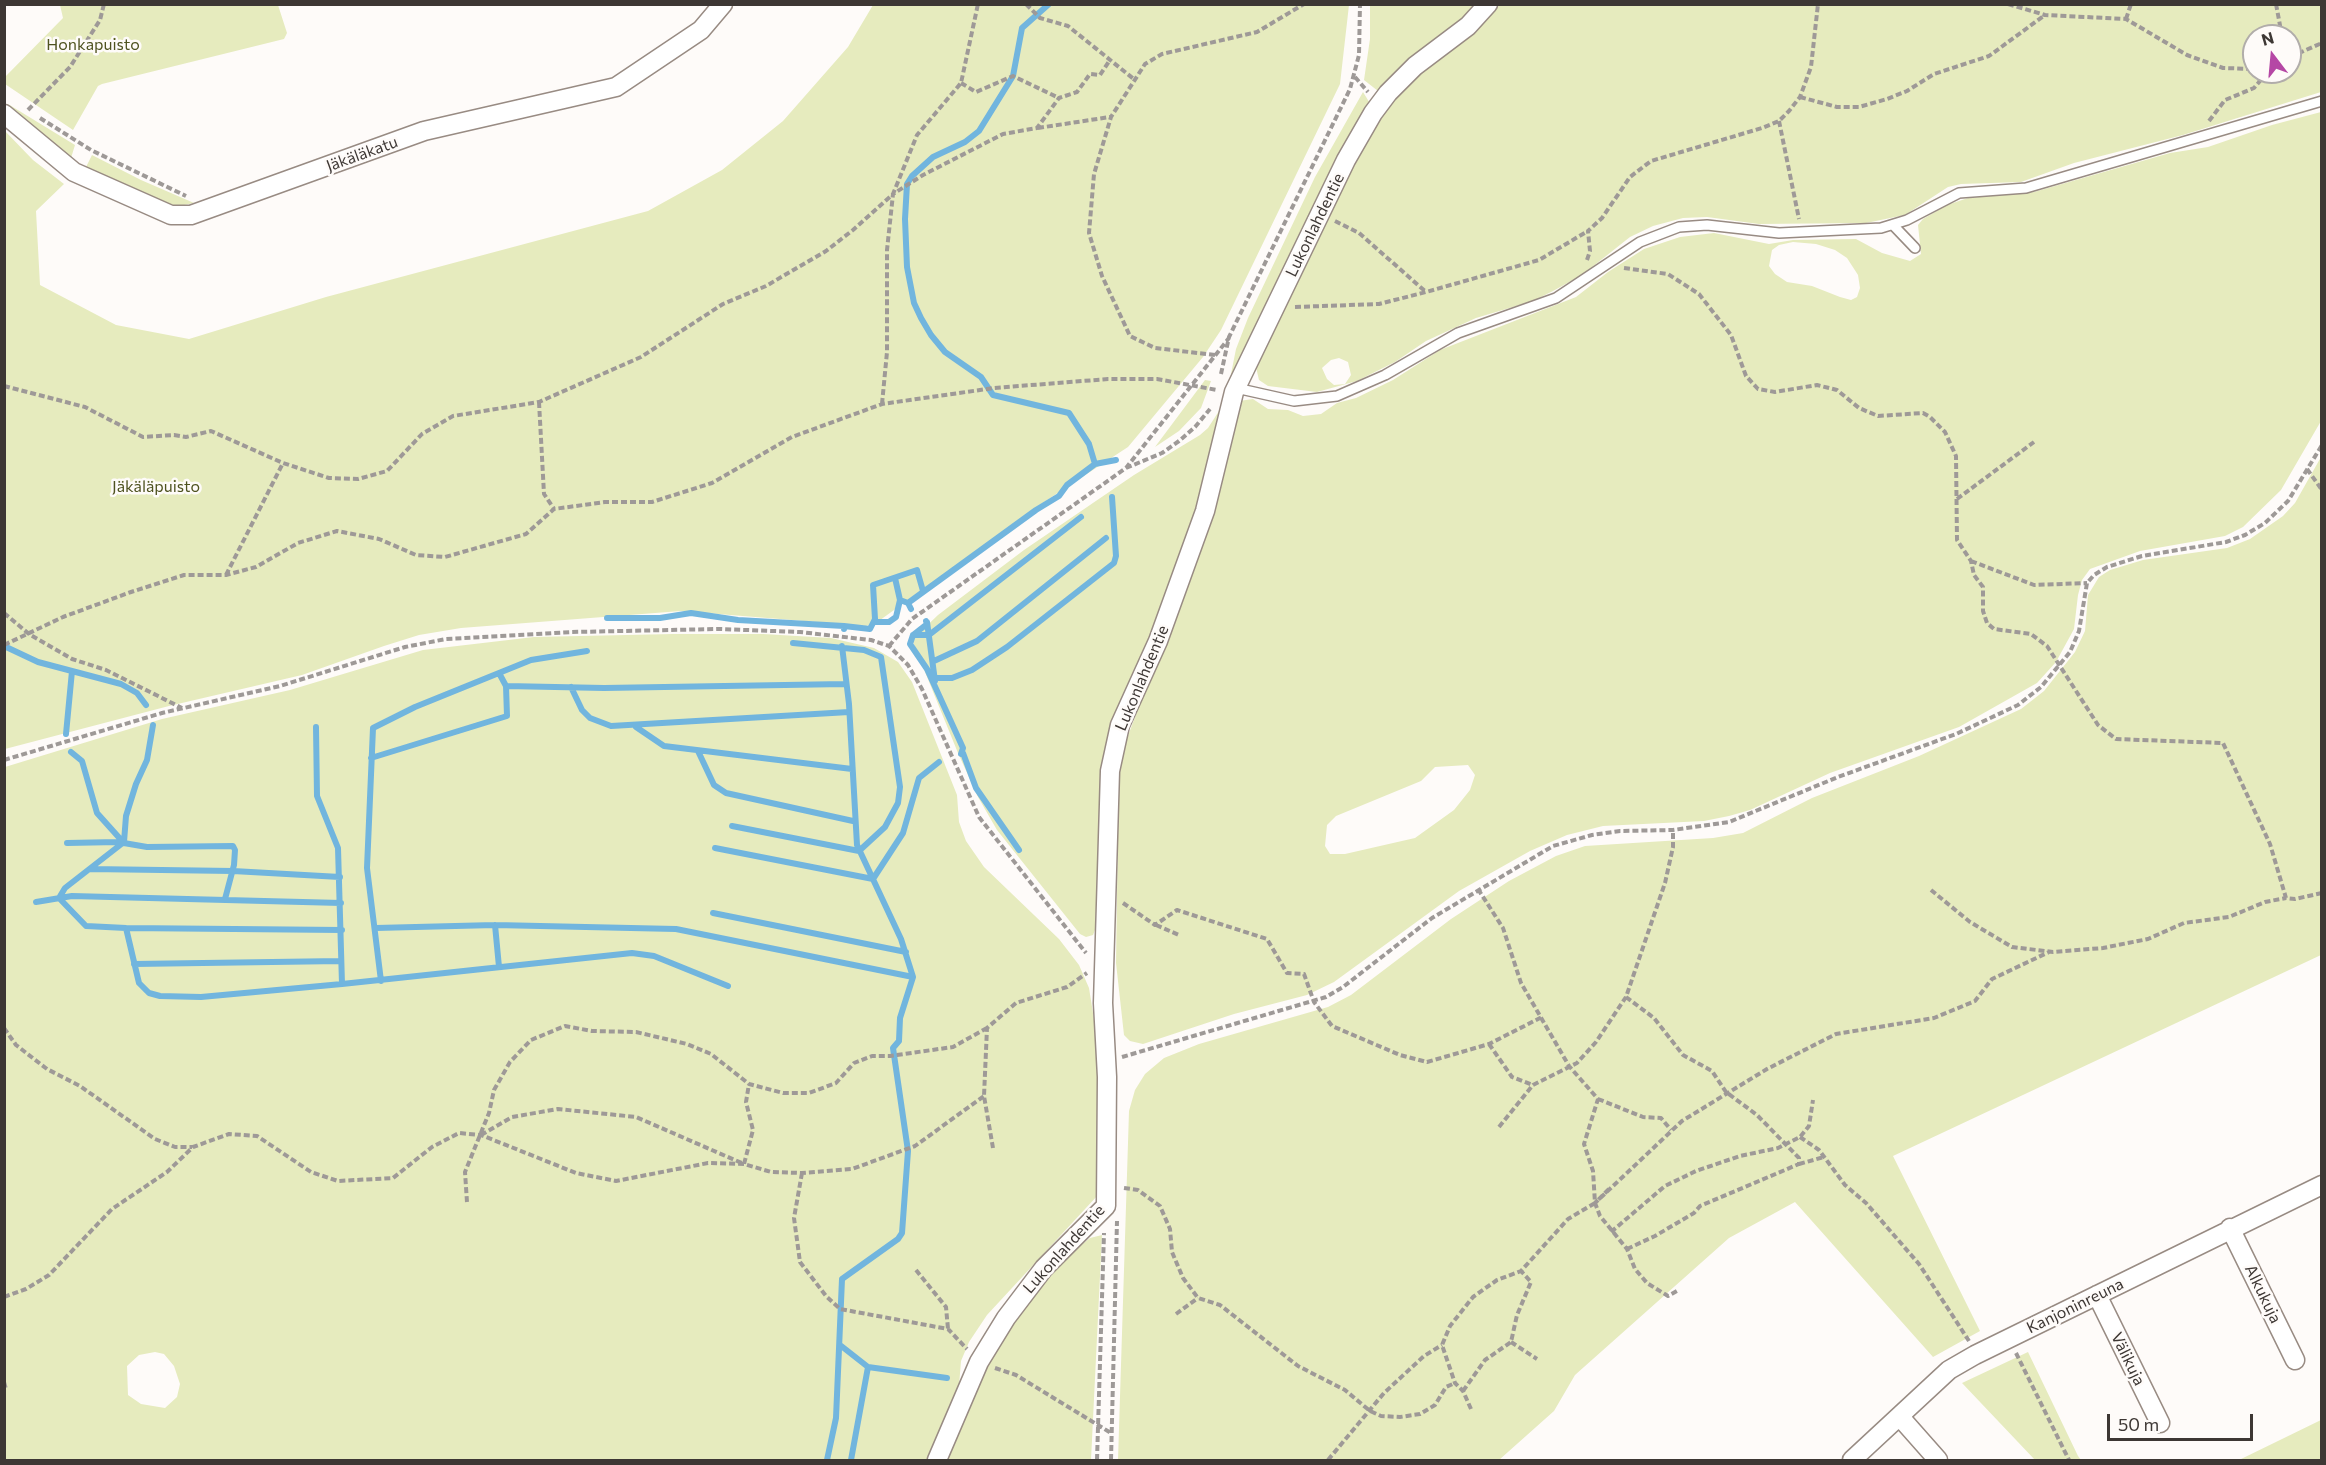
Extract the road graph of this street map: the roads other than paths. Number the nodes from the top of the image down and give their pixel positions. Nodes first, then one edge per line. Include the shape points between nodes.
1 (723, 4) edge
2 (1488, 4) edge
3 (2322, 101) edge
4 (10, 120) edge
5 (1893, 225) junction
6 (1915, 248) dead end
7 (1226, 389) junction
8 (2322, 1185) edge
9 (2230, 1228) junction
10 (2097, 1295) junction
11 (2295, 1360) dead end
12 (1900, 1417) junction
13 (2160, 1423) dead end
14 (937, 1461) edge
15 (1852, 1461) edge
16 (1938, 1461) edge

1 - 4 street, Jäkäläkatu via 692,36 616,87 424,131 191,215 171,215 74,172
2 - 7 street, Lukonlahdentie via 1468,26 1415,66 1388,93 1353,146 1274,309
3 - 5 lane via 2026,188 1959,193
5 - 6 lane
5 - 7 lane via 1802,232 1761,232 1707,225 1679,227 1640,242 1579,285 1534,307 1458,333 1385,375 1337,396 1294,401
7 - 14 street, Lukonlahdentie via 1205,511 1158,641 1117,737 1109,795 1108,892 1101,971 1110,1212 1064,1246 1032,1283 979,1362
8 - 9 street, Kanjoninreuna
9 - 10 street, Kanjoninreuna
9 - 11 street, Alkukuja
10 - 12 street, Kanjoninreuna via 1949,1371
10 - 13 street, Välikuja
12 - 15 street, Kanjoninreuna
12 - 16 street

